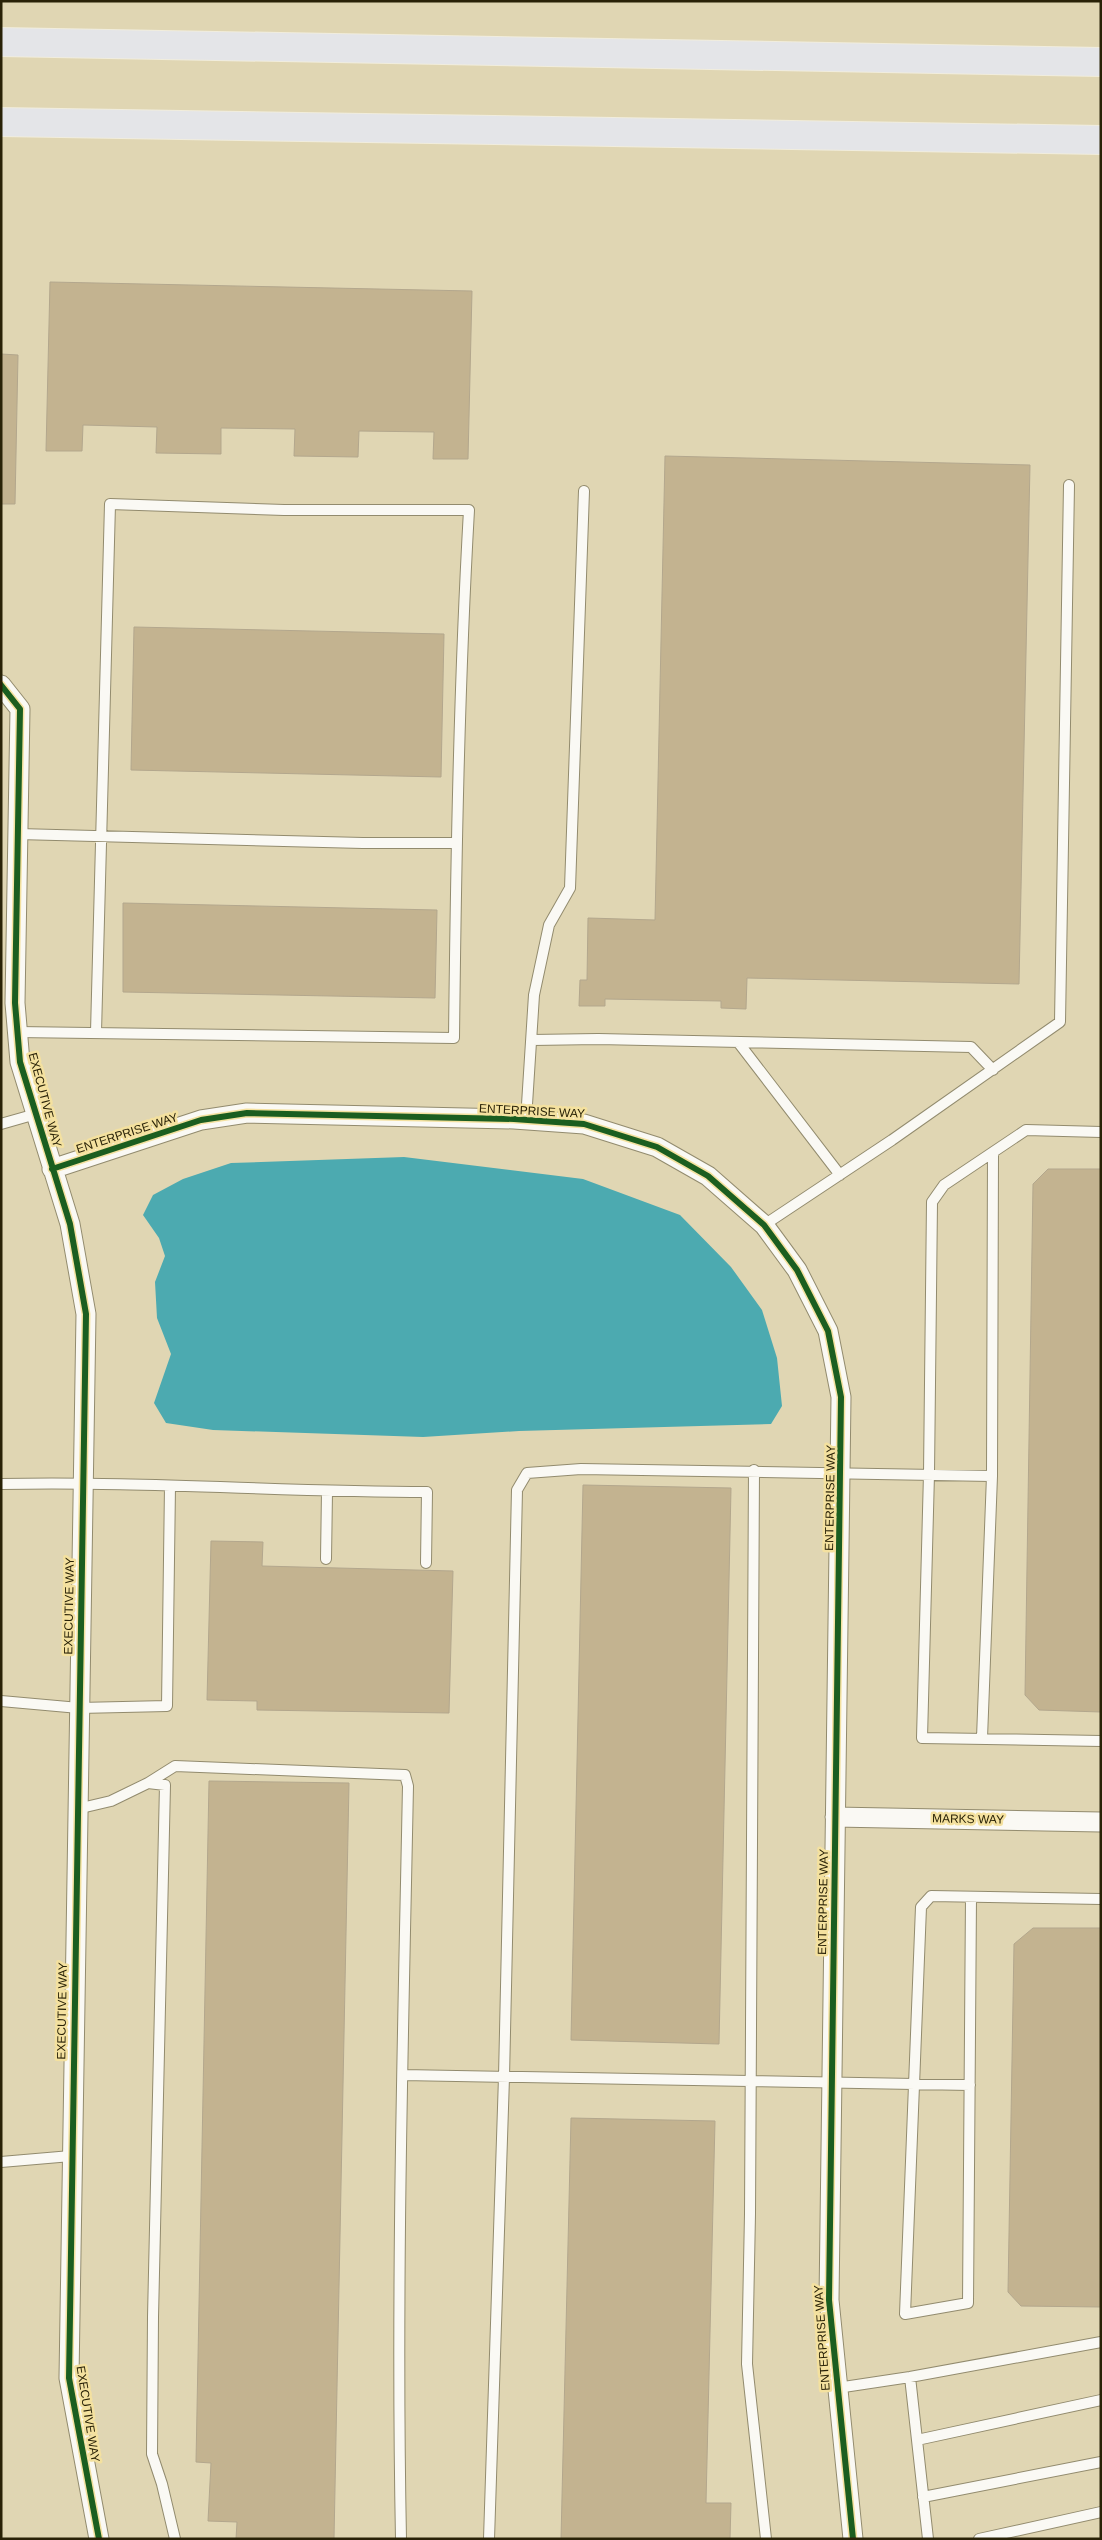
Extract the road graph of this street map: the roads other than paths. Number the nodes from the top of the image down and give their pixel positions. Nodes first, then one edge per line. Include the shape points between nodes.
1 (1, 42) edge
2 (1101, 62) edge
3 (1, 122) edge
4 (1101, 140) edge
5 (1069, 485) dead end
6 (584, 491) dead end
7 (2, 685) edge
8 (18, 834) junction
9 (100, 835) junction
10 (456, 843) junction
11 (17, 1032) junction
12 (96, 1032) junction
13 (532, 1040) junction
14 (738, 1042) junction
15 (993, 1070) junction
16 (36, 1114) junction
17 (526, 1120) junction
18 (1, 1124) edge
19 (1101, 1132) edge
20 (993, 1152) junction
21 (52, 1168) junction
22 (840, 1175) junction
23 (764, 1225) junction
24 (754, 1470) junction
25 (842, 1472) junction
26 (929, 1474) junction
27 (992, 1476) junction
28 (83, 1482) junction
29 (1, 1484) edge
30 (170, 1486) junction
31 (327, 1492) junction
32 (326, 1559) dead end
33 (426, 1563) dead end
34 (1, 1701) edge
35 (79, 1708) junction
36 (982, 1738) junction
37 (1101, 1741) edge
38 (148, 1783) junction
39 (77, 1809) junction
40 (835, 1817) junction
41 (1101, 1822) edge
42 (971, 1896) junction
43 (1101, 1898) edge
44 (403, 2075) junction
45 (504, 2077) junction
46 (750, 2081) junction
47 (832, 2083) junction
48 (913, 2084) junction
49 (970, 2085) junction
50 (71, 2156) junction
51 (1, 2162) edge
52 (1101, 2342) edge
53 (910, 2377) junction
54 (837, 2388) junction
55 (1101, 2400) edge
56 (917, 2440) junction
57 (1101, 2462) edge
58 (923, 2498) junction
59 (1101, 2512) edge
60 (99, 2539) edge
61 (175, 2539) edge
62 (401, 2539) edge
63 (489, 2539) edge
64 (766, 2539) edge
65 (853, 2539) edge
66 (928, 2539) edge
67 (979, 2539) edge

1 - 2 highway
3 - 4 highway
5 - 15 lane via 1060,1022
6 - 13 lane via 570,888 549,925 534,995
7 - 8 street, EXECUTIVE WAY via 20,709
8 - 9 lane
8 - 11 street, EXECUTIVE WAY
9 - 10 lane
9 - 10 lane via 110,504 284,510 469,510
9 - 12 lane
10 - 12 lane via 454,1038
11 - 12 lane
11 - 16 street, EXECUTIVE WAY via 20,1062
13 - 14 lane
13 - 17 lane
14 - 15 lane via 971,1046
14 - 22 lane
15 - 22 lane
16 - 18 lane
16 - 21 street, EXECUTIVE WAY
17 - 21 street, ENTERPRISE WAY via 247,1113 201,1120
17 - 23 street, ENTERPRISE WAY via 584,1124 657,1147 708,1176
19 - 20 lane via 1026,1130
20 - 26 lane via 944,1184 932,1202
20 - 27 lane
21 - 28 street, EXECUTIVE WAY via 70,1224 86,1314
22 - 23 lane
23 - 25 street, ENTERPRISE WAY via 797,1270 828,1332 841,1397
24 - 25 lane
24 - 45 lane via 581,1469 527,1473 518,1490
24 - 46 lane
25 - 26 lane
25 - 40 street, ENTERPRISE WAY
26 - 27 lane
26 - 36 lane via 922,1738
27 - 36 lane
28 - 29 lane
28 - 30 lane
28 - 35 street, EXECUTIVE WAY
30 - 31 lane
30 - 35 lane via 167,1706
31 - 32 lane
31 - 33 lane via 427,1492
34 - 35 lane
35 - 39 street, EXECUTIVE WAY
36 - 37 lane
38 - 39 lane via 111,1801
38 - 44 lane via 175,1766 405,1775 408,1786
38 - 61 lane via 165,1785 152,2454
39 - 50 street, EXECUTIVE WAY
40 - 41 street, MARKS WAY
40 - 47 street, ENTERPRISE WAY
42 - 43 lane
42 - 48 lane via 931,1896 921,1907
42 - 49 lane
44 - 45 lane
44 - 62 lane
45 - 46 lane
45 - 63 lane
46 - 47 lane
46 - 64 lane via 746,2364
47 - 48 lane
47 - 54 street, ENTERPRISE WAY via 829,2300
48 - 49 lane
48 - 49 lane via 905,2314 968,2303
50 - 51 lane
50 - 60 street, EXECUTIVE WAY via 69,2378
52 - 53 lane
53 - 54 lane
53 - 56 lane
54 - 65 street, ENTERPRISE WAY
55 - 56 lane
56 - 58 lane
57 - 58 lane
58 - 66 lane
59 - 67 lane

